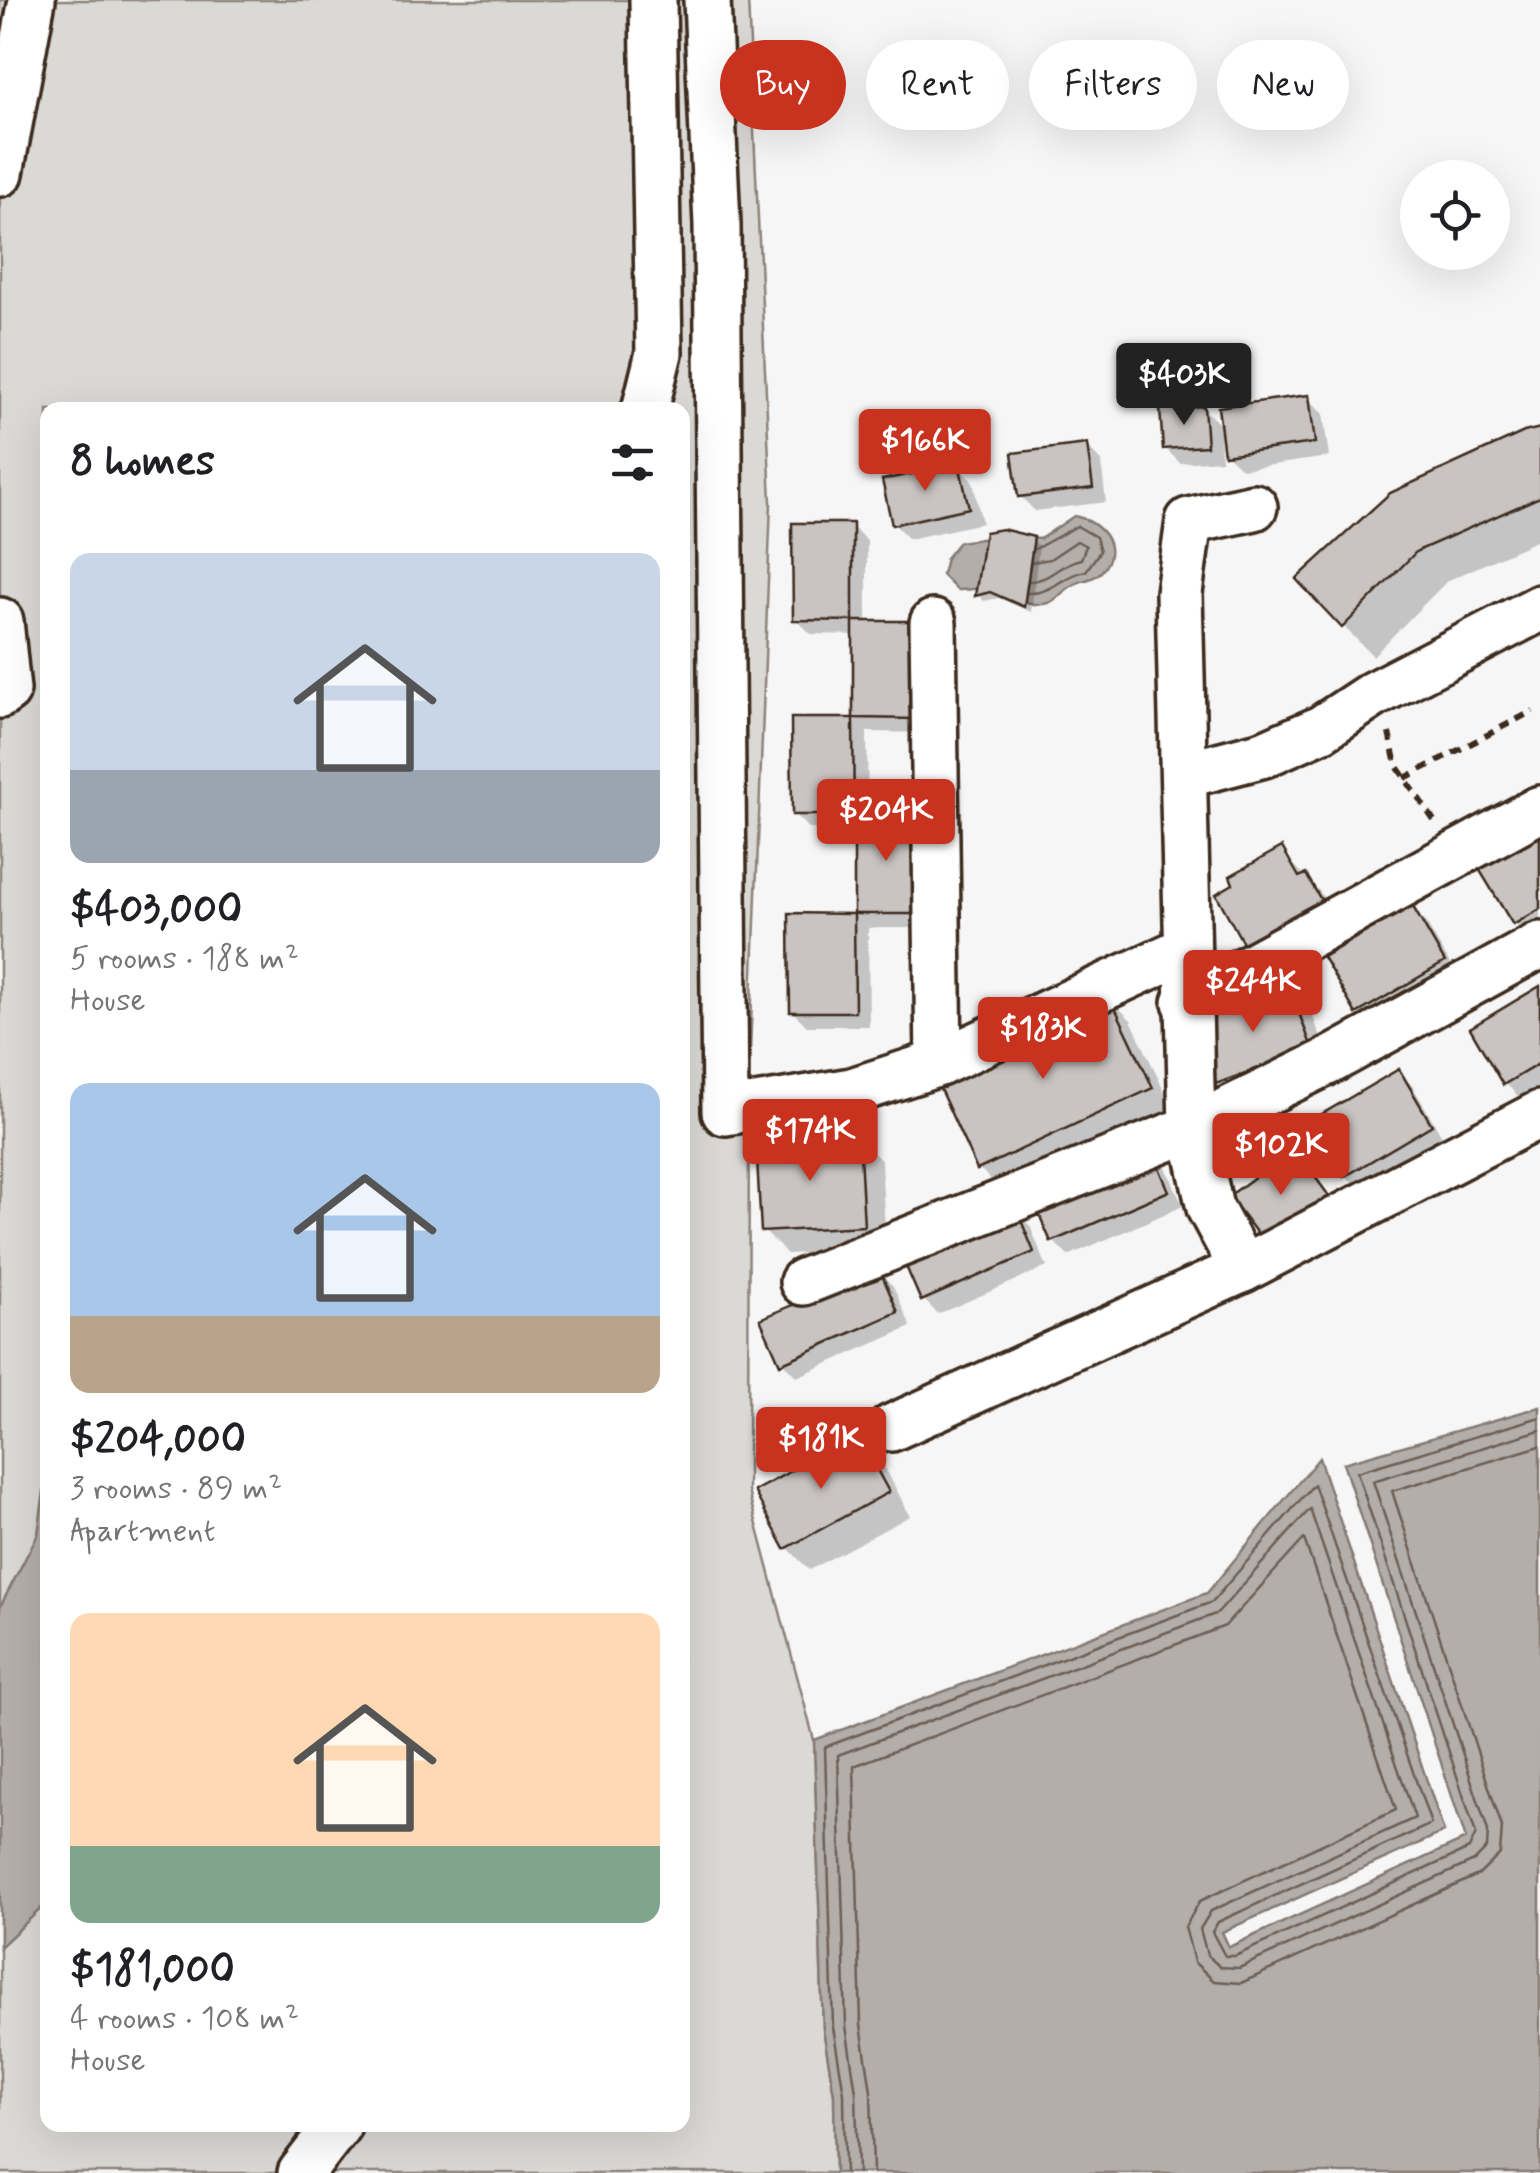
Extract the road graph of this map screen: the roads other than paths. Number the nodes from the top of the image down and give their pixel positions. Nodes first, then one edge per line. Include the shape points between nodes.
1 (32, 0) edge
2 (653, 0) edge
3 (707, 0) edge
4 (0, 172) edge
5 (647, 402) edge
6 (1254, 507) dead end
7 (1540, 608) edge
8 (0, 622) edge
9 (933, 623) dead end
10 (0, 695) edge
11 (1184, 775) junction
12 (1540, 810) edge
13 (1540, 945) edge
14 (1187, 950) junction
15 (1186, 1002) junction
16 (939, 1063) junction
17 (1540, 1114) edge
18 (1192, 1128) junction
19 (1244, 1269) junction
20 (804, 1282) dead end
21 (890, 1428) dead end
22 (333, 2132) edge
23 (302, 2173) edge

1 - 4 street
2 - 5 street via 660,353
3 - 16 street via 716,224 725,1112 852,1091
6 - 11 street via 1188,521 1179,593
7 - 11 street via 1321,729 1264,754
8 - 10 street via 7,690
9 - 16 street
11 - 14 street
12 - 15 street
13 - 18 street via 1334,1060
14 - 15 street
14 - 16 street
15 - 18 street
17 - 19 street
18 - 19 street via 1210,1208
18 - 20 street
19 - 21 street
22 - 23 street

